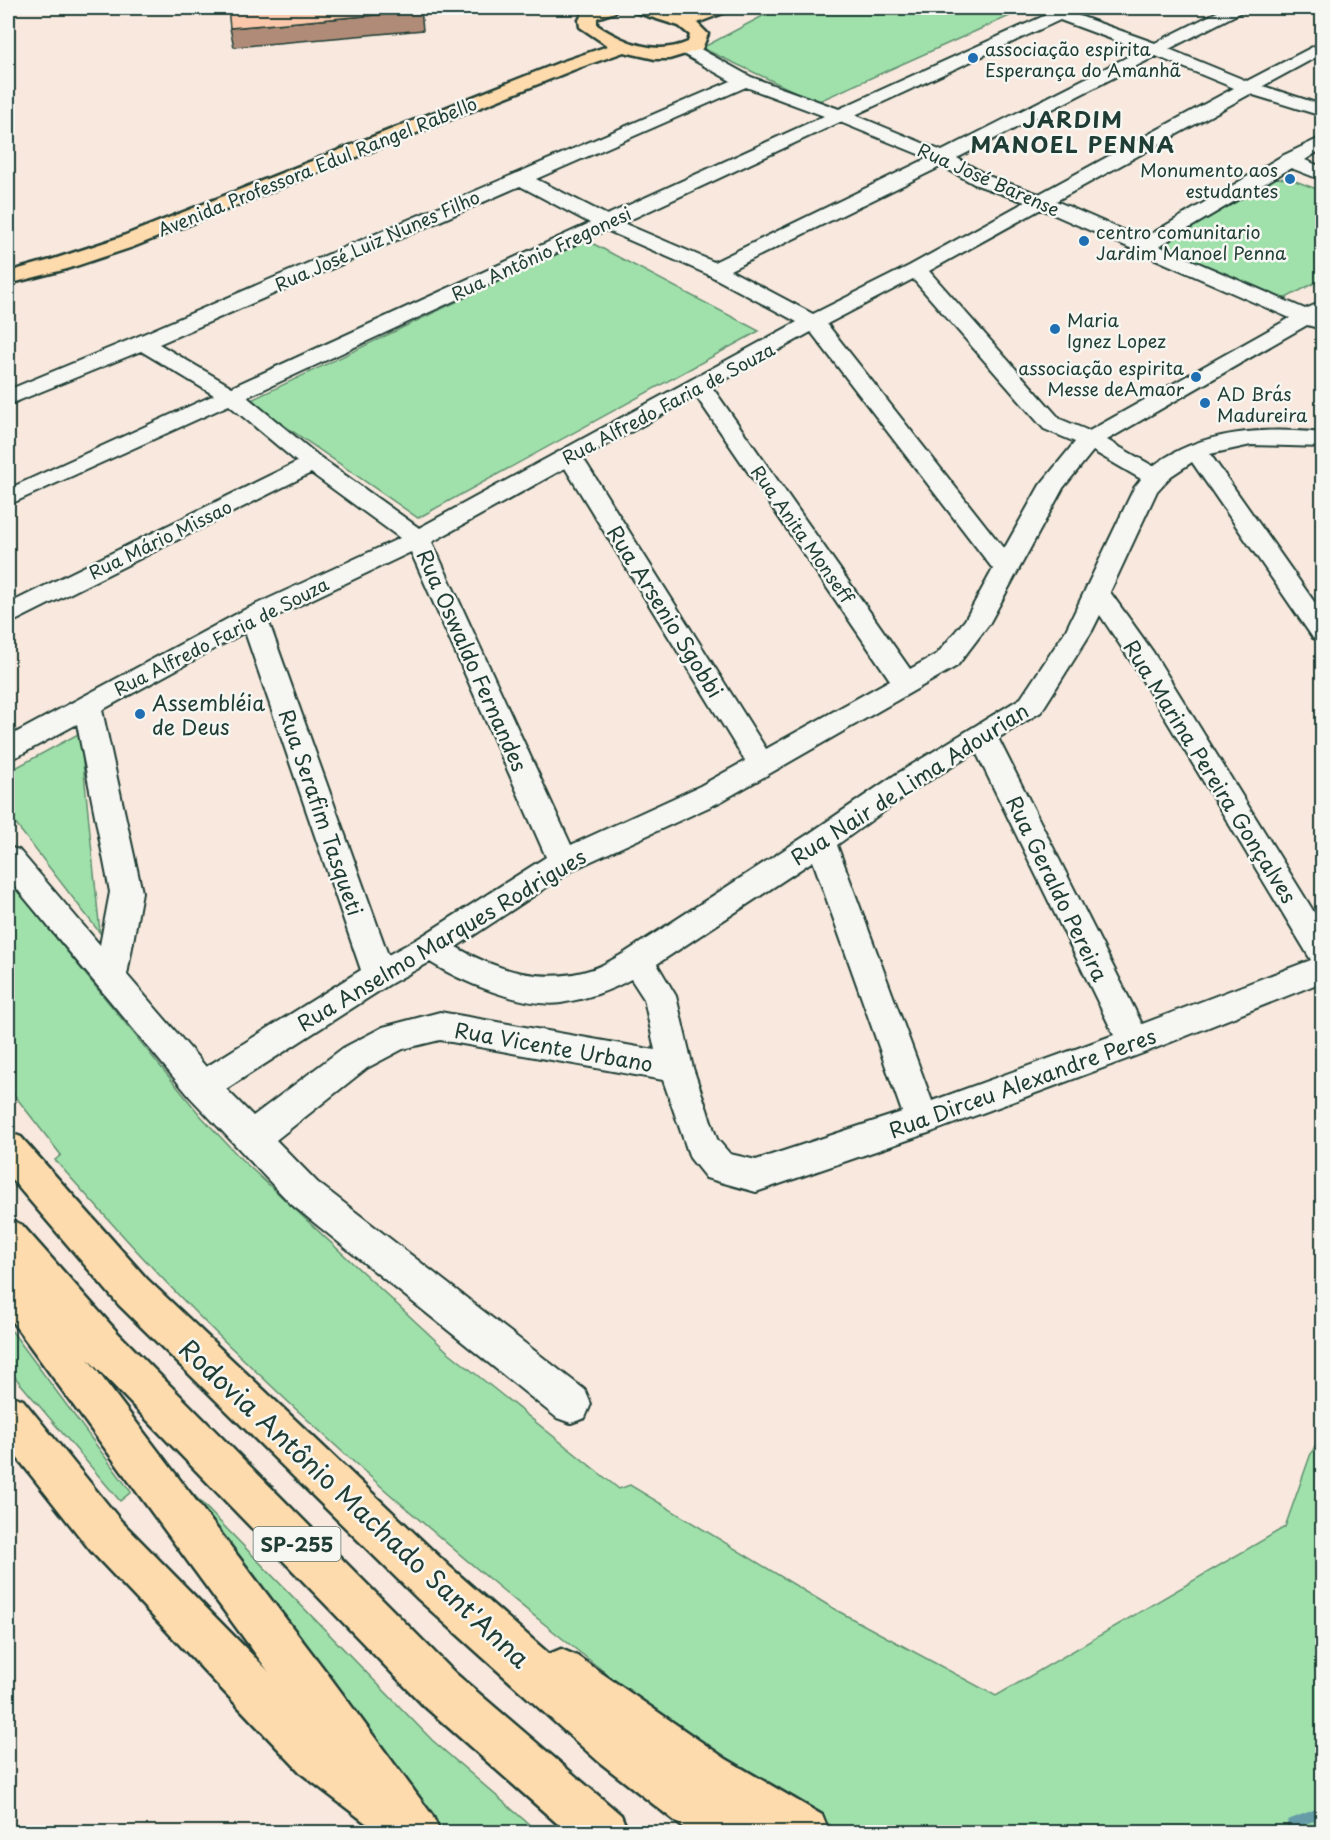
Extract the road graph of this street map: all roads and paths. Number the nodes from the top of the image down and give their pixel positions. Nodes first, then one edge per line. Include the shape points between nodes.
1 (641, 8) edge
2 (720, 8) edge
3 (1040, 8) edge
4 (1237, 8) edge
5 (600, 9) edge
6 (1067, 11) edge
7 (674, 14) edge
8 (601, 36) junction
9 (624, 46) junction
10 (1323, 47) edge
11 (1154, 49) junction
12 (689, 50) junction
13 (521, 65) dead end
14 (745, 81) junction
15 (1247, 87) junction
16 (1323, 111) edge
17 (841, 116) junction
18 (1323, 142) edge
19 (943, 158) junction
20 (1289, 160) junction
21 (280, 161) dead end
22 (304, 172) junction
23 (1323, 174) edge
24 (519, 178) junction
25 (1039, 201) junction
26 (606, 223) junction
27 (1143, 247) junction
28 (714, 270) junction
29 (916, 270) junction
30 (8, 278) edge
31 (1317, 316) edge
32 (815, 323) junction
33 (141, 344) junction
34 (700, 386) junction
35 (232, 396) junction
36 (8, 398) edge
37 (1090, 440) junction
38 (1323, 440) edge
39 (1196, 451) junction
40 (570, 456) junction
41 (313, 464) junction
42 (1154, 477) junction
43 (8, 498) edge
44 (418, 539) junction
45 (1006, 568) junction
46 (1097, 592) junction
47 (8, 614) edge
48 (253, 616) junction
49 (1323, 632) edge
50 (905, 682) junction
51 (87, 706) junction
52 (982, 735) junction
53 (8, 749) edge
54 (762, 766) junction
55 (821, 841) junction
56 (8, 858) edge
57 (563, 861) junction
58 (430, 947) junction
59 (1323, 951) edge
60 (637, 961) junction
61 (1323, 969) edge
62 (379, 975) junction
63 (110, 979) junction
64 (1134, 1042) junction
65 (676, 1068) junction
66 (202, 1087) junction
67 (922, 1120) junction
68 (250, 1138) junction
69 (8, 1148) edge
70 (8, 1237) edge
71 (8, 1284) edge
72 (571, 1404) dead end
73 (8, 1414) edge
74 (434, 1583) junction
75 (413, 1829) edge
76 (604, 1833) edge
77 (728, 1833) edge
78 (805, 1833) edge

1 - 7 main road
2 - 7 main road
3 - 6 street
4 - 11 street
5 - 8 main road via 588,20 589,27
6 - 11 street
6 - 17 street, Rua Antônio Fregonesi
7 - 12 main road via 699,34 696,45
8 - 9 main road
8 - 13 main road
9 - 12 main road via 652,53
9 - 22 main road, Avenida Professora Edul Rangel Rabello
10 - 15 street, Rua Alfredo Faria de Souza
11 - 15 street
11 - 19 street
12 - 14 street, Rua José Barense
14 - 17 street, Rua José Barense
14 - 24 street, Rua José Luiz Nunes Filho
15 - 16 street
15 - 25 street, Rua Alfredo Faria de Souza
17 - 19 street, Rua José Barense
17 - 26 street, Rua Antônio Fregonesi
18 - 20 street
19 - 25 street, Rua José Barense via 981,180
19 - 28 street
20 - 23 street
20 - 27 street
21 - 22 main road via 298,162
22 - 30 main road, Avenida Professora Edul Rangel Rabello via 94,254
24 - 26 street
24 - 33 street, Rua José Luiz Nunes Filho
25 - 27 street, Rua José Barense
25 - 29 street, Rua Alfredo Faria de Souza
26 - 28 street
26 - 35 street, Rua Antônio Fregonesi
27 - 31 street, Rua José Barense
28 - 32 street
29 - 32 street, Rua Alfredo Faria de Souza
29 - 37 street via 1052,424
31 - 37 street, Rua Anselmo Marques Rodrigues
32 - 34 street, Rua Alfredo Faria de Souza
32 - 45 street
33 - 35 street, Rua Oswaldo Fernandes
33 - 36 street, Rua José Luiz Nunes Filho
34 - 40 street, Rua Alfredo Faria de Souza
34 - 50 street, Rua Anita Monseff
35 - 41 street, Rua Oswaldo Fernandes
35 - 43 street, Rua Antônio Fregonesi
37 - 42 street
37 - 45 street, Rua Anselmo Marques Rodrigues via 1052,485
38 - 39 street, Rua Nair de Lima Adourian via 1247,438
39 - 42 street, Rua Nair de Lima Adourian via 1175,460
39 - 49 street
40 - 44 street, Rua Alfredo Faria de Souza
40 - 54 street, Rua Arsenio Sgobbi
41 - 44 street, Rua Oswaldo Fernandes
41 - 47 street, Rua Mário Missao
42 - 46 street, Rua Nair de Lima Adourian
44 - 48 street, Rua Alfredo Faria de Souza
44 - 57 street, Rua Oswaldo Fernandes
45 - 50 street, Rua Anselmo Marques Rodrigues via 976,624 947,660
46 - 52 street, Rua Nair de Lima Adourian via 1079,631 1031,705
46 - 59 street, Rua Marina Pereira Gonçalves via 1143,658
48 - 51 street, Rua Alfredo Faria de Souza
48 - 62 street, Rua Serafim Tasqueti
50 - 54 street, Rua Anselmo Marques Rodrigues
51 - 53 street, Rua Alfredo Faria de Souza
51 - 63 street via 126,892
52 - 55 street, Rua Nair de Lima Adourian via 905,782
52 - 64 street, Rua Geraldo Pereira
54 - 57 street, Rua Anselmo Marques Rodrigues
55 - 60 street, Rua Nair de Lima Adourian
55 - 67 street
56 - 63 street
57 - 58 street, Rua Anselmo Marques Rodrigues
58 - 60 street, Rua Nair de Lima Adourian via 467,969 518,986 559,990 601,980
58 - 62 street, Rua Anselmo Marques Rodrigues
60 - 65 street via 660,996
61 - 64 street, Rua Dirceu Alexandre Peres
62 - 66 street, Rua Anselmo Marques Rodrigues
63 - 66 street
64 - 67 street, Rua Dirceu Alexandre Peres
65 - 67 street, Rua Dirceu Alexandre Peres via 702,1147 719,1167 756,1176
65 - 68 street, Rua Vicente Urbano via 440,1026 396,1037 355,1058
66 - 68 street
68 - 72 street via 304,1193
69 - 74 main road, Rodovia Antônio Machado Sant'Anna / SP-255 via 134,1292
70 - 76 main road, SP-255 via 104,1347 439,1689
71 - 75 main road
73 - 75 main road via 106,1536 319,1757
74 - 77 main road, Rodovia Antônio Machado Sant'Anna / SP-255 via 615,1744
74 - 78 main road via 709,1776

